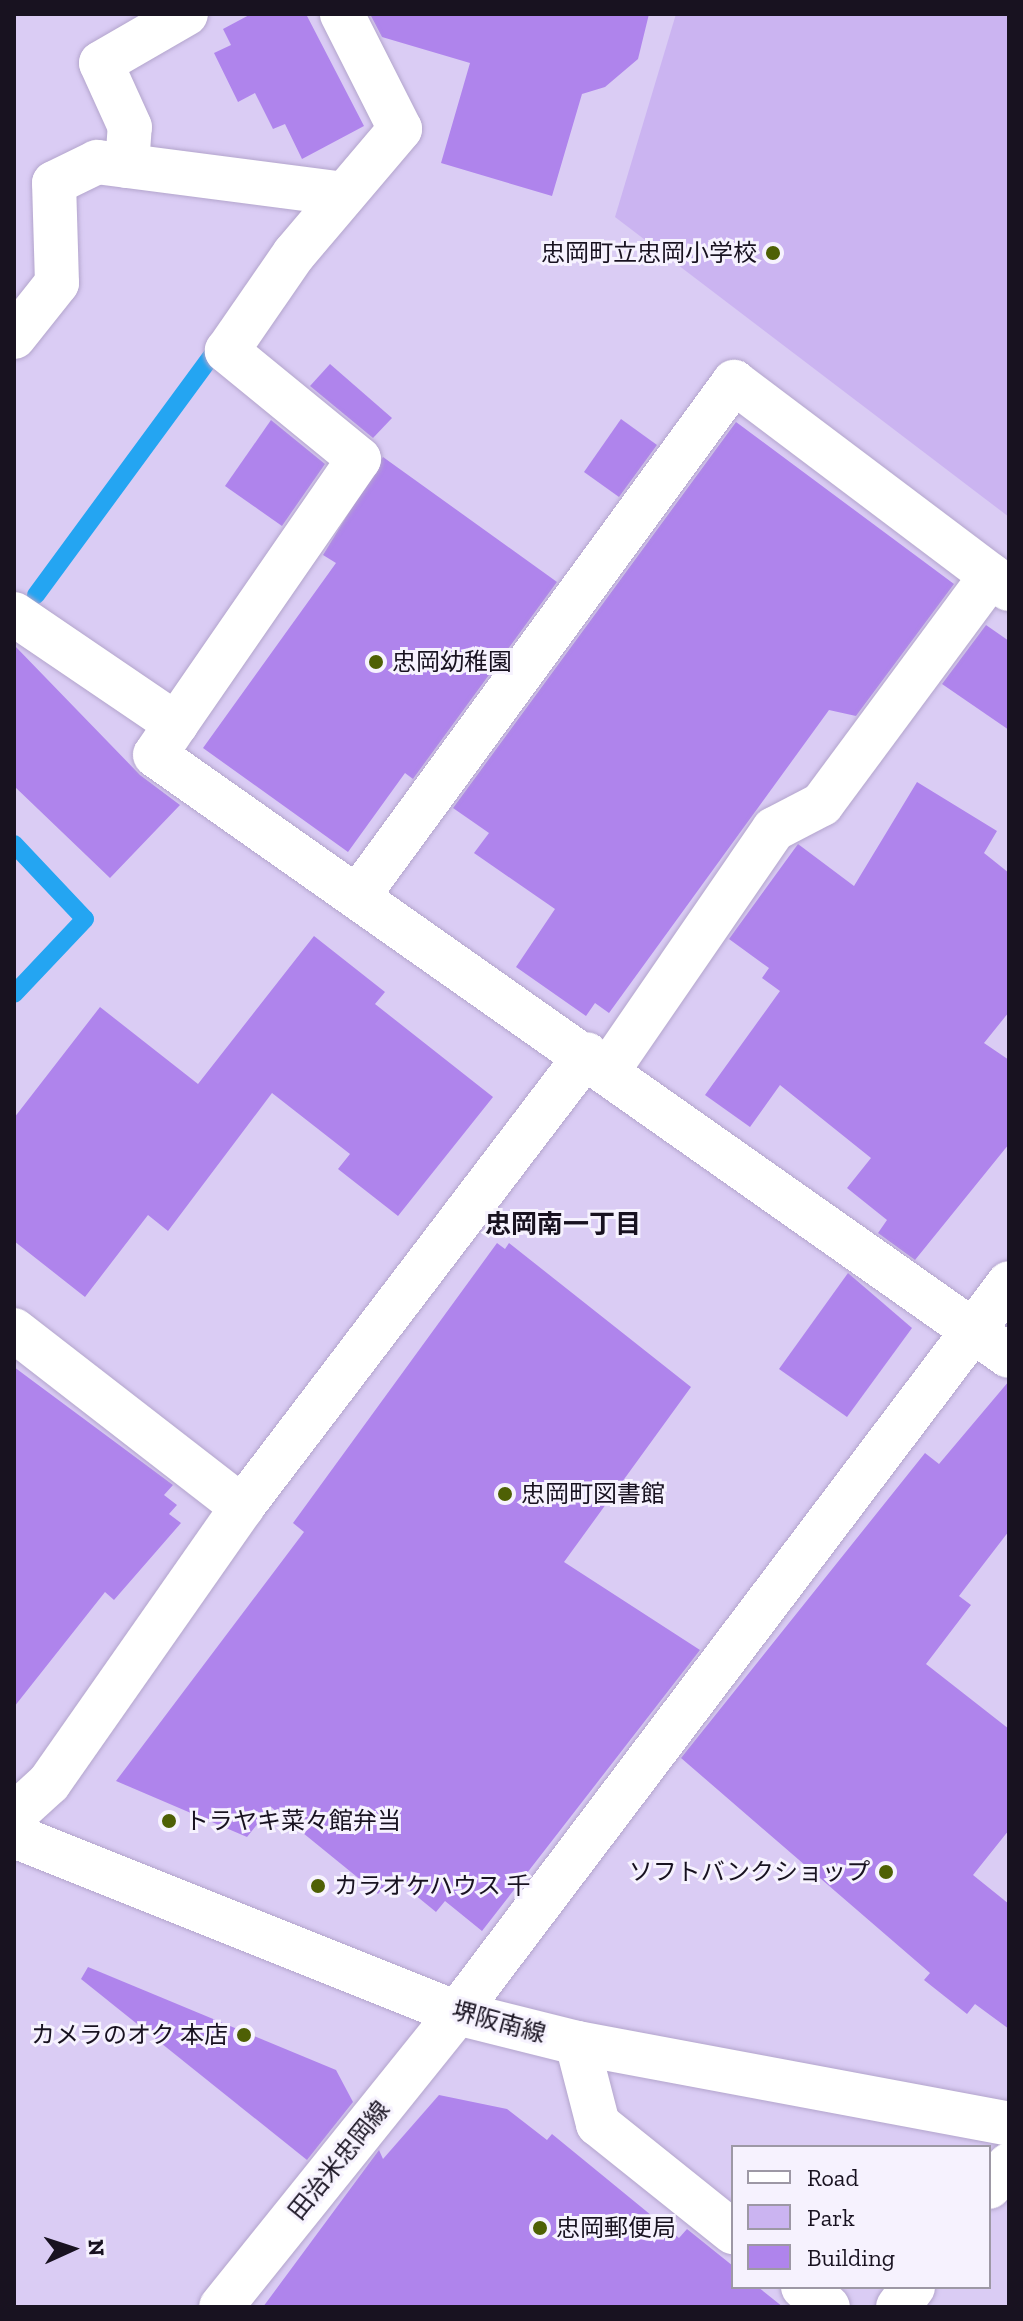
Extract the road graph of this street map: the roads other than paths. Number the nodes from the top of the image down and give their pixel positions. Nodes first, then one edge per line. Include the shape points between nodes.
1 (186, 14) edge
2 (342, 14) edge
3 (127, 166) junction
4 (344, 194) junction
5 (14, 337) edge
6 (1000, 582) edge
7 (14, 614) edge
8 (176, 724) junction
9 (358, 896) junction
10 (598, 1062) junction
11 (1009, 1283) edge
12 (14, 1330) edge
13 (974, 1331) junction
14 (1009, 1356) edge
15 (242, 1507) junction
16 (14, 1815) edge
17 (14, 1836) edge
18 (457, 2013) junction
19 (577, 2043) junction
20 (1009, 2124) edge
21 (1009, 2165) edge
22 (991, 2185) edge
23 (731, 2230) edge
24 (806, 2289) edge
25 (912, 2289) edge
26 (221, 2307) edge
27 (828, 2307) edge
28 (898, 2307) edge

1 - 3 street via 101,63 130,127
2 - 4 street via 400,129
3 - 4 street
3 - 5 street via 97,162 54,183 57,283
4 - 8 street via 227,351 359,459
6 - 9 street via 734,382
6 - 10 street via 822,804 774,829
7 - 8 street
8 - 9 street via 155,755
9 - 10 street
10 - 13 street
10 - 15 street
11 - 13 street, 田治米忠岡線
12 - 15 street
13 - 14 street
13 - 18 street, 田治米忠岡線
15 - 16 street via 49,1783
17 - 18 street, 堺阪南線
18 - 19 street, 堺阪南線
18 - 26 street, 田治米忠岡線
19 - 20 street, 堺阪南線
19 - 23 street via 598,2124
21 - 22 street
24 - 27 street
25 - 28 street

